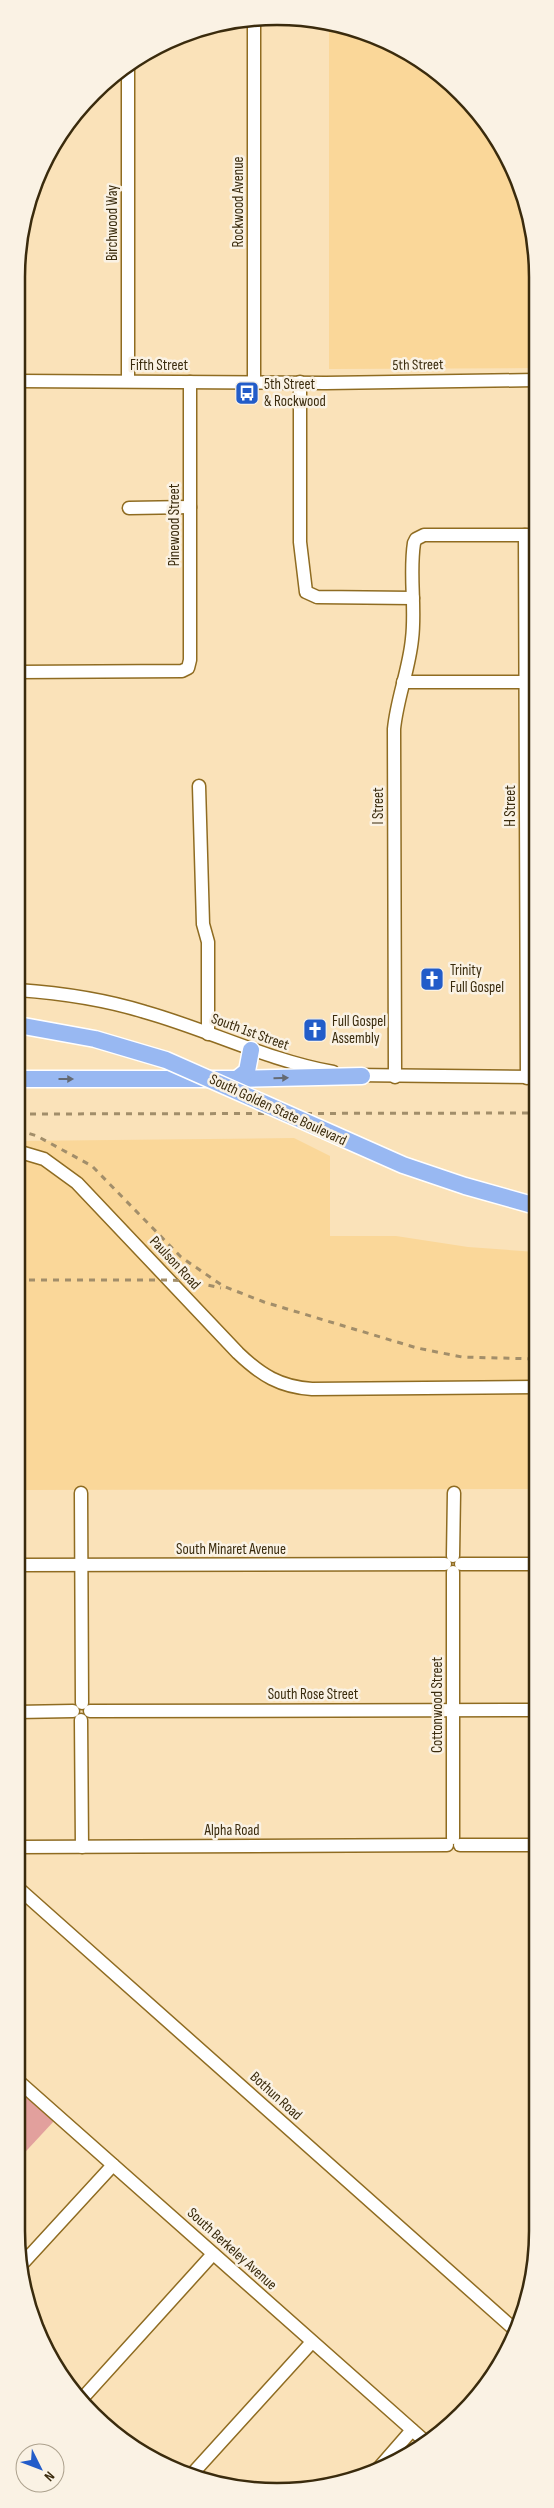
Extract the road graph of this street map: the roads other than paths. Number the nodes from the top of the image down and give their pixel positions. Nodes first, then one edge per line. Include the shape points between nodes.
1 (254, 26) edge
2 (128, 74) edge
3 (529, 380) edge
4 (25, 381) edge
5 (128, 381) junction
6 (254, 381) junction
7 (190, 382) junction
8 (300, 382) junction
9 (190, 507) junction
10 (129, 508) dead end
11 (529, 535) edge
12 (413, 598) junction
13 (25, 672) edge
14 (404, 682) junction
15 (529, 682) edge
16 (199, 786) dead end
17 (25, 991) edge
18 (25, 1027) edge
19 (208, 1034) junction
20 (251, 1050) junction
21 (362, 1076) junction
22 (395, 1077) junction
23 (529, 1078) edge
24 (25, 1079) edge
25 (237, 1079) junction
26 (25, 1153) edge
27 (529, 1204) edge
28 (529, 1387) edge
29 (454, 1492) dead end
30 (82, 1493) dead end
31 (453, 1564) junction
32 (529, 1564) edge
33 (82, 1565) junction
34 (25, 1566) edge
35 (453, 1710) junction
36 (529, 1710) edge
37 (82, 1711) junction
38 (25, 1712) edge
39 (453, 1843) junction
40 (529, 1845) edge
41 (25, 1847) edge
42 (82, 1847) junction
43 (25, 1894) edge
44 (25, 2087) edge
45 (113, 2165) junction
46 (213, 2254) junction
47 (27, 2259) edge
48 (510, 2326) edge
49 (312, 2342) junction
50 (86, 2394) edge
51 (412, 2430) junction
52 (421, 2438) edge
53 (389, 2457) edge
54 (196, 2470) edge

1 - 6 street, Rockwood Avenue
2 - 5 street, Birchwood Way
3 - 8 street, 5th Street
4 - 5 street, Fifth Street
5 - 7 street, Fifth Street
6 - 7 street, Fifth Street
6 - 8 street, Fifth Street
7 - 9 street, Pinewood Street
8 - 12 street via 300,542 304,588 317,598
9 - 10 street
9 - 13 street, Pinewood Street via 188,668 182,671
11 - 12 street, I Street via 424,535 416,539 413,548
12 - 14 street, I Street via 412,640
14 - 15 street
14 - 22 street, I Street via 397,702 394,729
16 - 19 street via 203,924 208,942
17 - 19 street, South 1st Street via 74,995 116,1004
18 - 27 main road, South Golden State Boulevard, bridge via 95,1039 166,1060 403,1165
19 - 20 street, South 1st Street
20 - 21 street, South 1st Street via 299,1065
20 - 25 main road via 248,1071
21 - 22 street, South 1st Street
25 -> 21 main road
22 - 23 street, South 1st Street
24 -> 25 main road
26 - 28 street, Paulson Road via 44,1159 77,1182 255,1369 283,1385 312,1389
29 - 31 street, Cottonwood Street
30 - 33 street
31 - 32 street, South Minaret Avenue
31 - 33 street, South Minaret Avenue
31 - 35 street, Cottonwood Street
33 - 34 street, South Minaret Avenue
33 - 37 street
35 - 36 street, South Rose Street
35 - 37 street, South Rose Street
35 - 39 street, Cottonwood Street
37 - 38 street, South Rose Street
37 - 42 street
39 - 40 street, Alpha Road
39 - 42 street, Alpha Road
41 - 42 street, Alpha Road
43 - 48 street, Bothun Road
44 - 45 street, South Berkeley Avenue
45 - 46 street, South Berkeley Avenue
45 - 47 street
46 - 49 street, South Berkeley Avenue
46 - 50 street
49 - 51 street, South Berkeley Avenue
49 - 54 street
51 - 52 street, South Berkeley Avenue
51 - 53 street

